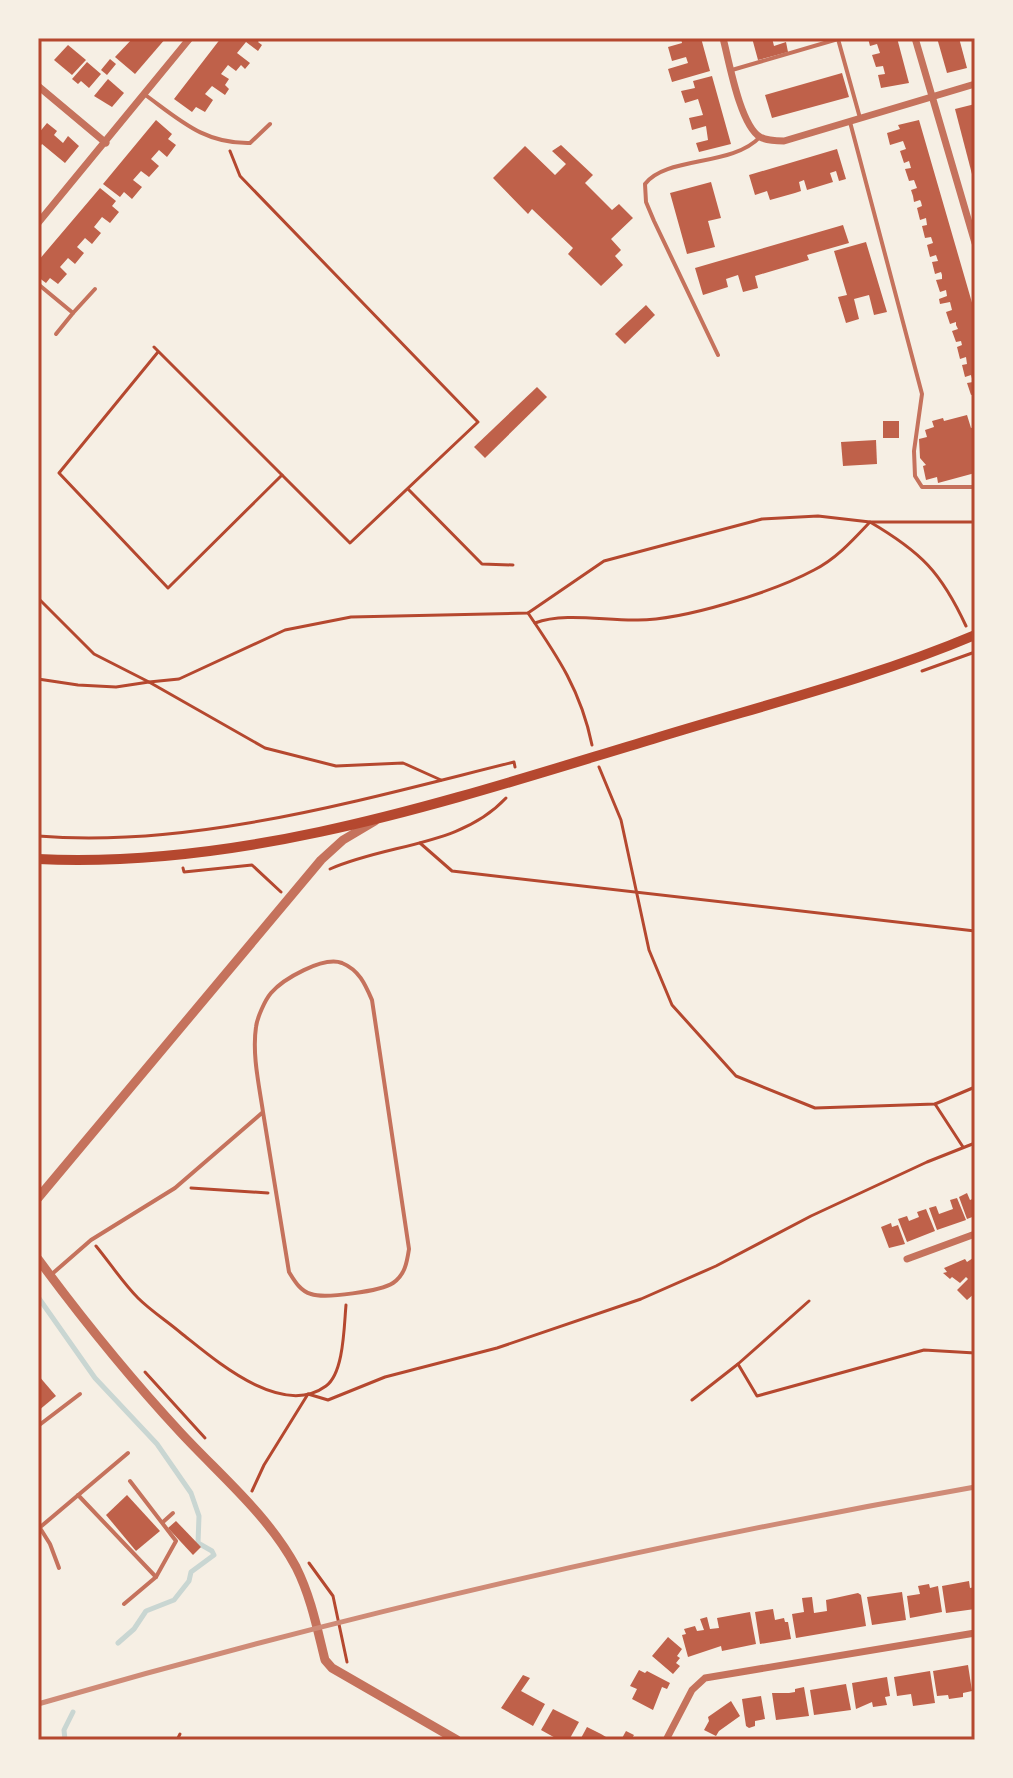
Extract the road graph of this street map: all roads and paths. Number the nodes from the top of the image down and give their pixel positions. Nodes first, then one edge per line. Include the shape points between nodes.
1 (190, 38) edge
2 (723, 38) edge
3 (838, 38) edge
4 (915, 38) edge
5 (732, 70) junction
6 (975, 84) edge
7 (38, 86) edge
8 (144, 94) junction
9 (932, 97) junction
10 (860, 118) junction
11 (850, 121) junction
12 (270, 124) dead end
13 (760, 137) junction
14 (106, 143) junction
15 (227, 144) junction
16 (38, 223) edge
17 (975, 243) edge
18 (38, 284) edge
19 (95, 289) dead end
20 (73, 313) junction
21 (56, 334) dead end
22 (154, 347) dead end
23 (159, 351) junction
24 (718, 355) dead end
25 (282, 475) junction
26 (975, 487) edge
27 (408, 489) junction
28 (870, 522) junction
29 (975, 522) edge
30 (513, 565) dead end
31 (38, 598) edge
32 (528, 613) junction
33 (535, 623) junction
34 (973, 636) edge
35 (975, 652) edge
36 (915, 673) dead end
37 (38, 679) edge
38 (149, 682) junction
39 (595, 756) junction
40 (519, 779) junction
41 (441, 780) junction
42 (510, 794) dead end
43 (381, 818) junction
44 (179, 832) junction
45 (38, 836) edge
46 (420, 843) junction
47 (182, 854) junction
48 (38, 859) edge
49 (325, 872) dead end
50 (635, 893) junction
51 (288, 899) junction
52 (975, 931) edge
53 (975, 1087) edge
54 (935, 1104) junction
55 (263, 1112) junction
56 (975, 1143) edge
57 (963, 1147) junction
58 (175, 1188) junction
59 (275, 1193) junction
60 (38, 1198) edge
61 (975, 1234) edge
62 (91, 1240) junction
63 (38, 1259) edge
64 (907, 1259) dead end
65 (38, 1266) edge
66 (50, 1275) junction
67 (347, 1293) junction
68 (809, 1301) dead end
69 (975, 1353) edge
70 (139, 1364) dead end
71 (738, 1364) junction
72 (80, 1394) dead end
73 (308, 1394) junction
74 (692, 1400) dead end
75 (38, 1426) edge
76 (207, 1440) dead end
77 (128, 1453) dead end
78 (244, 1480) dead end
79 (130, 1481) dead end
80 (253, 1490) junction
81 (78, 1495) junction
82 (248, 1502) junction
83 (173, 1513) dead end
84 (163, 1522) junction
85 (38, 1528) edge
86 (306, 1560) dead end
87 (59, 1568) dead end
88 (156, 1577) junction
89 (124, 1604) dead end
90 (975, 1633) edge
91 (346, 1650) dead end
92 (180, 1734) dead end
93 (177, 1740) edge
94 (456, 1740) edge
95 (666, 1740) edge

1 - 8 street
2 - 5 street
3 - 5 lane
3 - 10 lane
4 - 9 street
5 - 13 street via 745,116
6 - 9 street
7 - 14 street
8 - 14 street
8 - 15 lane via 203,135
9 - 10 street
9 - 17 street
10 - 11 street
11 - 13 street via 784,141
11 - 26 lane via 922,394 915,476 922,487
12 - 15 lane via 250,143
13 - 24 lane via 741,151 657,173 645,184 654,221
14 - 16 street
15 - 27 path via 240,176 478,422
18 - 20 lane
19 - 20 lane
20 - 21 lane
22 - 23 path
23 - 25 path
23 - 25 path via 59,473 168,588
25 - 27 path via 350,543
27 - 30 path via 482,564
28 - 29 path
28 - 32 path via 818,516 762,519 706,532 604,561
28 - 33 path via 815,570 751,596 643,620 565,618
28 - 34 path via 935,571
31 - 38 path via 94,654
32 - 33 path
32 - 38 path via 351,617 285,630 179,679
33 - 39 path via 585,710
34 - 39 main road via 893,666
35 - 36 path
37 - 38 path via 116,687
38 - 41 path via 265,748 336,766 403,763
39 - 40 main road
39 - 50 path via 621,820
40 - 41 path via 514,762
40 - 43 main road
41 - 44 path via 250,822
42 - 46 path via 475,823
43 - 47 main road
43 - 51 street via 343,840
44 - 45 path
44 - 47 path
46 - 49 path
46 - 50 path via 452,871
47 - 48 main road
47 - 51 path via 184,872 252,865
50 - 52 path
50 - 54 path via 649,950 672,1005 736,1076 815,1108
51 - 60 street
53 - 54 path
54 - 57 path
55 - 58 lane
55 - 59 lane
55 - 67 lane via 256,1025 270,994 289,978 325,962 348,966 361,977 372,1000 409,1249 406,1269 393,1283
56 - 57 path
57 - 73 path via 641,1299 497,1348 385,1377 328,1400
58 - 59 path
58 - 62 lane
59 - 67 lane via 289,1272 297,1286 311,1295
61 - 64 street
62 - 66 lane
62 - 73 path via 138,1298 228,1371 285,1395
63 - 66 street
65 - 66 street
66 - 82 street via 110,1354
67 - 73 path via 337,1370 327,1386
68 - 71 path
69 - 71 path via 924,1350 757,1396
70 - 76 path
71 - 74 path
72 - 75 lane
73 - 80 path
77 - 81 lane
78 - 80 path
79 - 84 lane
80 - 82 path
81 - 85 lane
81 - 88 lane
82 - 94 street via 284,1549 309,1595 325,1660 352,1682
83 - 84 lane
84 - 88 lane via 176,1541
85 - 87 lane
86 - 91 path via 333,1596
88 - 89 lane
90 - 95 street via 705,1678 692,1690
92 - 93 path

